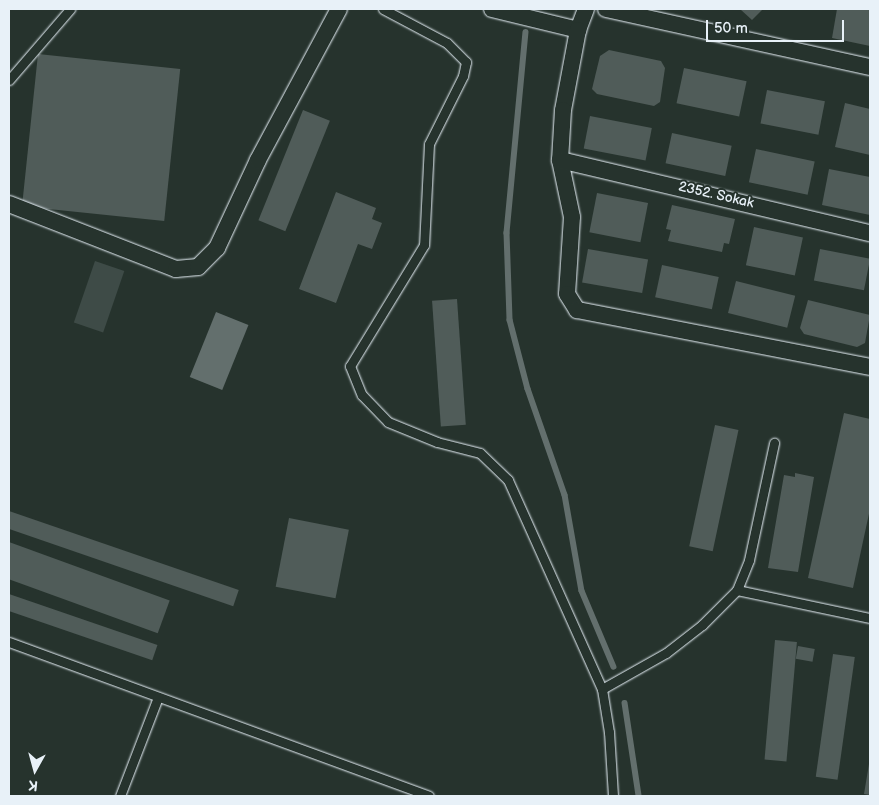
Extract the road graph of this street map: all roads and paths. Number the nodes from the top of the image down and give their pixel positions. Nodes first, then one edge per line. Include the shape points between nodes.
1 (70, 9) edge
2 (339, 9) edge
3 (382, 9) edge
4 (492, 9) edge
5 (586, 9) edge
6 (606, 9) edge
7 (684, 9) edge
8 (688, 25) junction
9 (578, 30) junction
10 (870, 67) edge
11 (9, 80) edge
12 (560, 160) junction
13 (9, 204) edge
14 (870, 233) edge
15 (870, 367) edge
16 (774, 443) dead end
17 (737, 590) junction
18 (870, 618) edge
19 (9, 642) edge
20 (602, 689) junction
21 (158, 697) junction
22 (120, 796) edge
23 (429, 796) edge
24 (613, 796) edge

1 - 11 lane via 60,25
2 - 13 street via 258,160 217,248 198,267 176,269
3 - 20 lane via 447,43 466,62 463,76 429,144 424,244 350,366 362,395 388,422 437,442 480,453 508,480
4 - 9 street
5 - 9 street
6 - 8 street
7 - 8 street
8 - 10 street
9 - 12 street via 563,110
12 - 14 street, 2352. Sokak
12 - 15 street via 572,217 567,294 577,310
16 - 17 lane via 749,560
17 - 18 lane
17 - 20 lane via 702,625 666,653
19 - 21 lane
20 - 24 lane via 609,732
21 - 22 lane
21 - 23 lane

